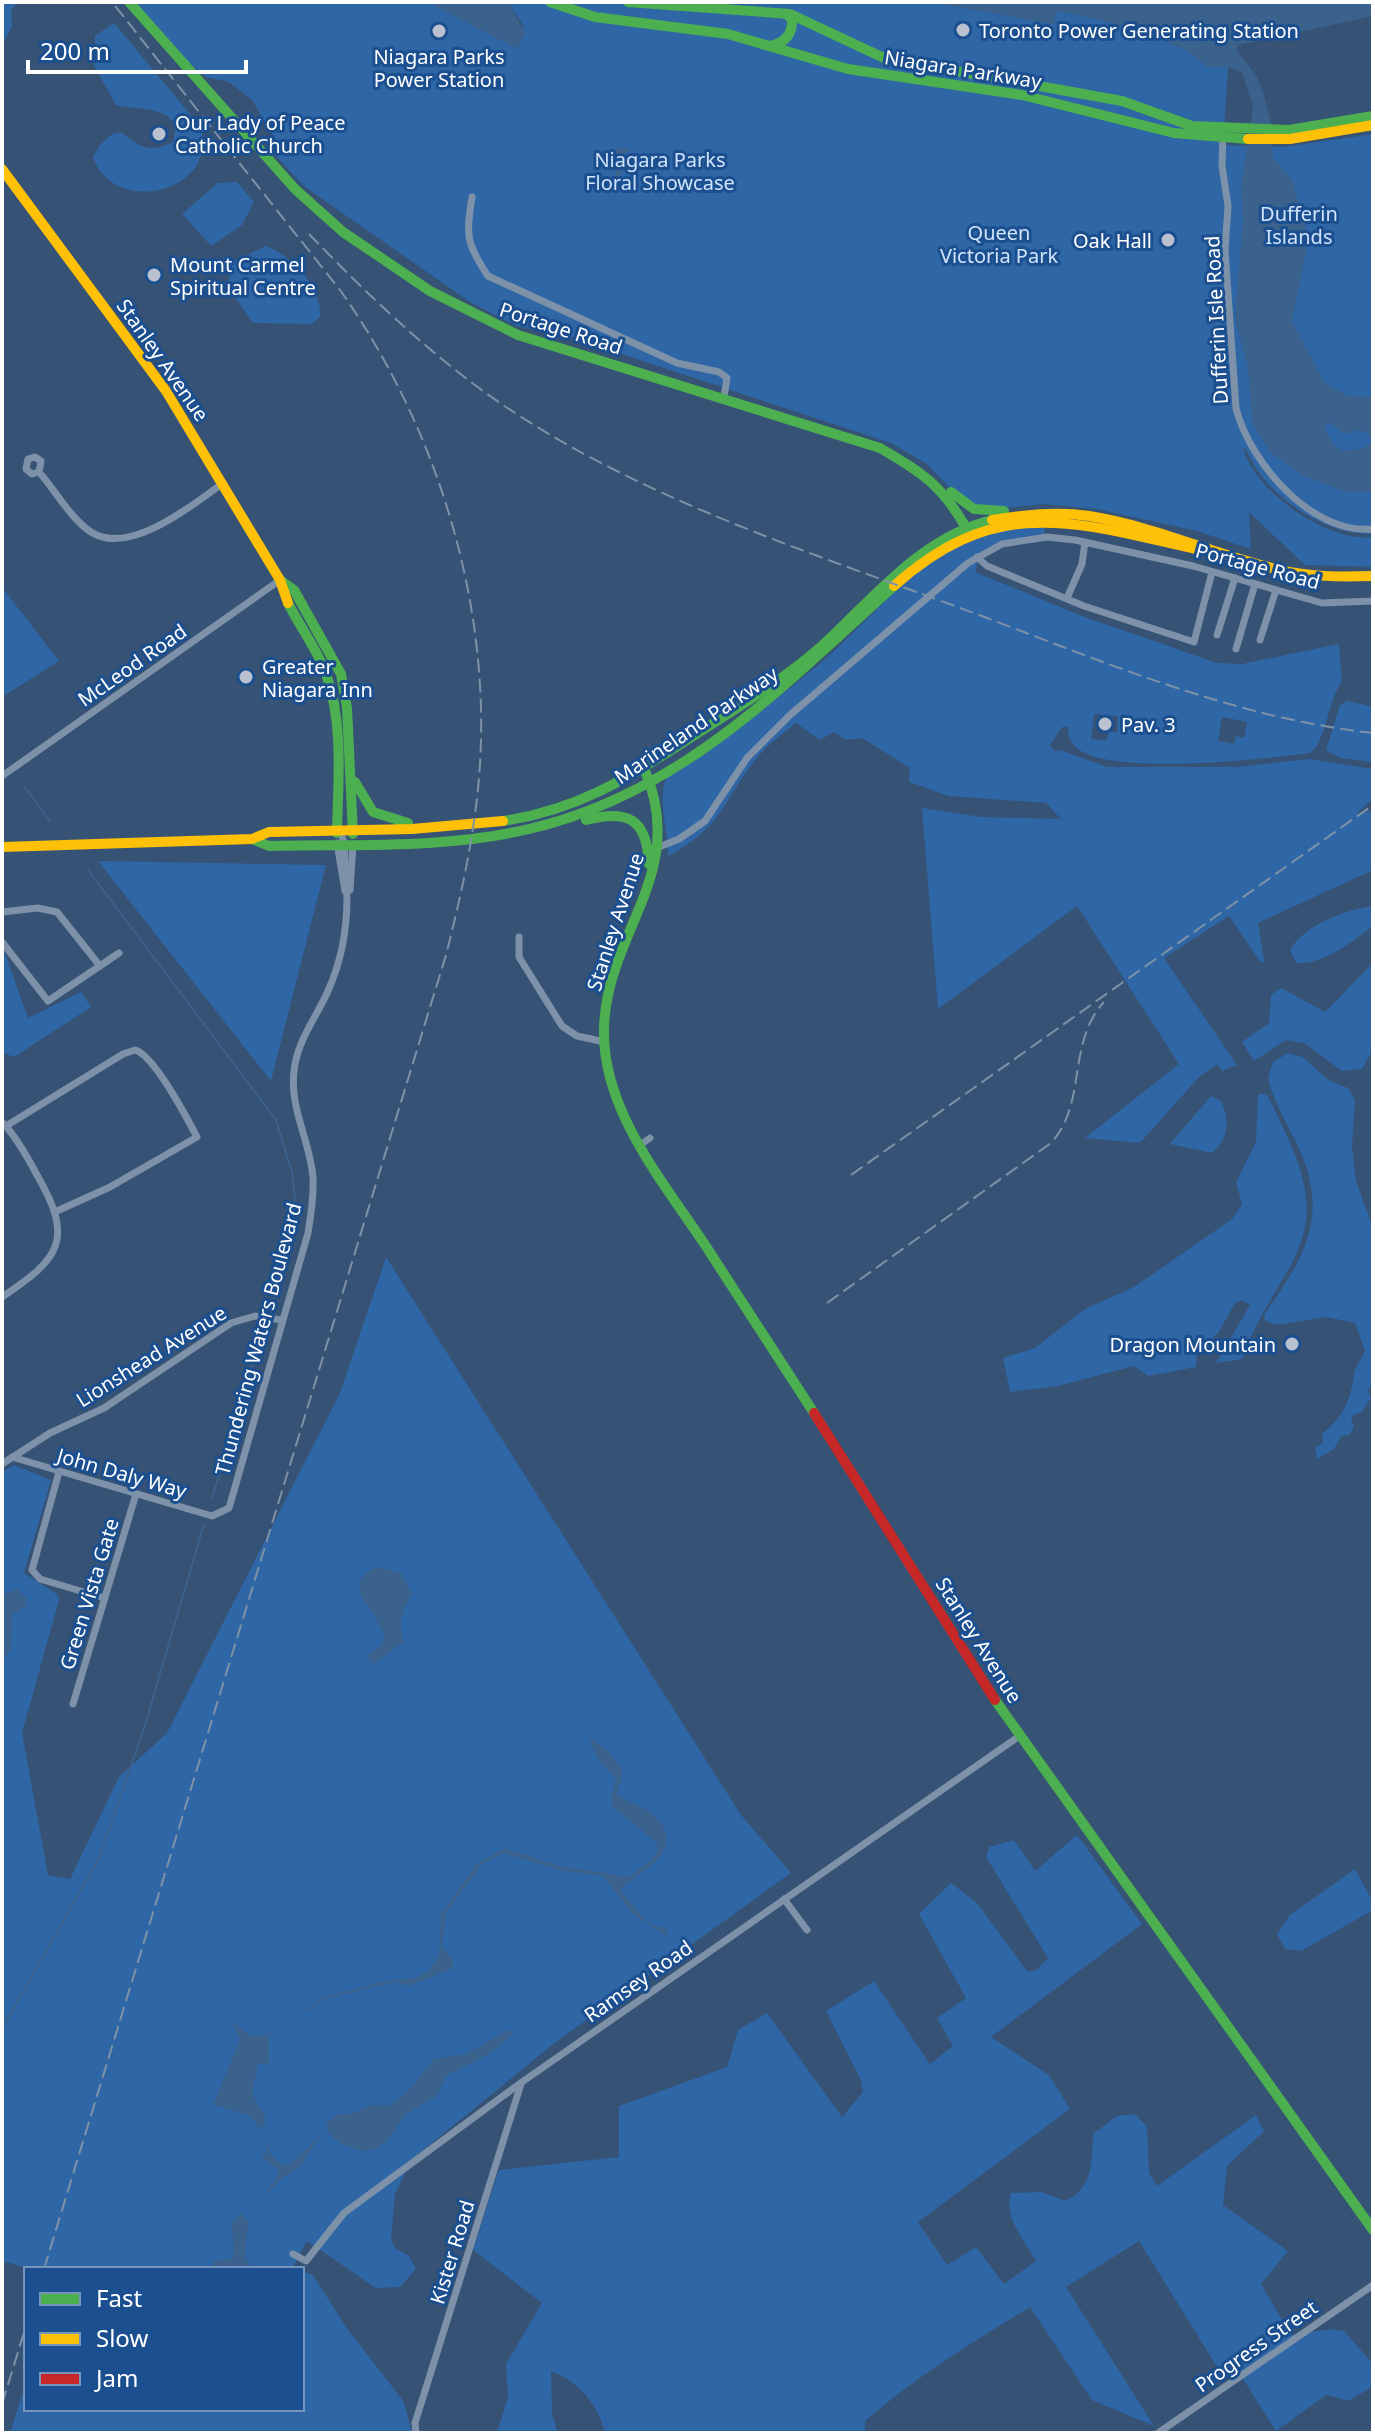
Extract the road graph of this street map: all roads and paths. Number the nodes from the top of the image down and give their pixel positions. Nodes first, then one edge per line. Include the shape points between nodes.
1 (129, 2) edge
2 (550, 2) edge
3 (628, 2) edge
4 (785, 13) junction
5 (768, 45) junction
6 (1373, 116) edge
7 (1373, 125) edge
8 (1223, 134) junction
9 (1277, 135) junction
10 (2, 169) edge
11 (472, 197) dead end
12 (724, 397) junction
13 (839, 434) junction
14 (39, 472) dead end
15 (223, 483) junction
16 (1141, 527) junction
17 (1373, 529) edge
18 (968, 532) junction
19 (1085, 542) junction
20 (977, 557) junction
21 (1245, 559) junction
22 (1212, 572) junction
23 (1373, 576) edge
24 (1235, 578) junction
25 (280, 580) junction
26 (1255, 584) junction
27 (1276, 590) junction
28 (1067, 598) junction
29 (1373, 601) edge
30 (1217, 635) dead end
31 (1260, 640) dead end
32 (1236, 649) dead end
33 (644, 768) junction
34 (351, 771) junction
35 (2, 776) edge
36 (651, 780) junction
37 (425, 826) junction
38 (337, 830) junction
39 (353, 830) junction
40 (490, 837) junction
41 (252, 839) junction
42 (345, 844) junction
43 (2, 847) edge
44 (659, 847) junction
45 (649, 878) junction
46 (348, 896) junction
47 (2, 912) edge
48 (519, 937) dead end
49 (2, 942) edge
50 (119, 953) dead end
51 (100, 966) junction
52 (605, 1042) junction
53 (4, 1124) edge
54 (650, 1138) dead end
55 (640, 1145) junction
56 (57, 1211) junction
57 (2, 1297) edge
58 (281, 1320) junction
59 (12, 1457) junction
60 (2, 1464) edge
61 (59, 1472) junction
62 (136, 1494) junction
63 (224, 1513) joint
64 (104, 1598) junction
65 (73, 1704) dead end
66 (1018, 1737) junction
67 (784, 1899) junction
68 (807, 1930) dead end
69 (522, 2082) junction
70 (1373, 2230) edge
71 (293, 2254) dead end
72 (1373, 2285) edge
73 (416, 2433) edge
74 (1158, 2433) edge

1 - 12 main road, Portage Road via 295,189 330,221 429,290 518,335
2 - 5 main road, Niagara Parkway via 595,17 716,32
3 - 4 main road, Niagara Parkway
4 - 5 main road via 792,19 792,31 780,44
4 - 8 main road, Niagara Parkway via 820,24 884,58 1122,101
5 - 8 main road, Niagara Parkway via 848,69 974,86 1163,131
6 - 9 main road, Niagara Parkway
7 - 9 main road, Niagara Parkway via 1318,136
8 - 9 main road, Niagara Parkway
8 - 17 street, Dufferin Isle Road via 1236,408 1242,432 1257,459 1289,494 1339,525
10 - 15 main road, Stanley Avenue via 166,391
11 - 12 street via 466,234 488,276 677,363 719,372 727,378
12 - 13 main road, Portage Road
13 - 16 main road via 868,438 909,456 974,510 1070,507
13 - 18 main road, Portage Road via 895,454 924,472
14 - 15 street via 88,530 107,537 153,530
15 - 25 main road, Stanley Avenue
16 - 18 main road, Portage Road via 1052,512 1009,515
16 - 21 main road, Portage Road
18 - 21 main road, Portage Road via 1011,523 1064,521
18 - 33 main road, Marineland Parkway via 907,564 785,675
18 - 36 main road, Marineland Parkway via 913,570 757,710
19 - 20 street via 1047,537 1002,544
19 - 22 street, Portage Road
19 - 28 street
20 - 28 street via 987,566
20 - 44 street via 765,738 705,821
21 - 23 main road, Portage Road via 1331,579
22 - 24 street, Portage Road
22 - 28 street via 1194,642
24 - 26 street, Portage Road
24 - 30 street
25 - 34 main road, Stanley Avenue via 294,590 341,674
25 - 35 street, McLeod Road
25 - 38 main road, Stanley Avenue via 331,689
26 - 27 street, Portage Road
26 - 32 street
27 - 29 street, Portage Road via 1322,603
27 - 31 street
33 - 36 main road, Stanley Avenue
33 - 37 main road, Marineland Parkway via 590,798 551,812
34 - 37 main road via 373,812
34 - 39 main road, Stanley Avenue
36 - 40 main road, Marineland Parkway via 574,819
36 - 44 main road, Stanley Avenue via 660,818
37 - 39 main road, Marineland Parkway
38 - 39 main road, Marineland Parkway
38 - 41 main road, Marineland Parkway via 269,832
38 - 42 main road, Stanley Avenue
39 - 42 main road, Stanley Avenue
40 - 42 main road, Marineland Parkway
40 - 45 main road via 528,835 611,812 624,815 646,834
41 - 42 main road, Marineland Parkway via 269,846
41 - 43 main road, Marineland Parkway
42 - 46 street, Thundering Waters Boulevard via 352,882
42 - 46 street, Thundering Waters Boulevard via 341,883
44 - 45 main road, Stanley Avenue
45 - 52 main road, Stanley Avenue via 610,991
46 - 58 street, Thundering Waters Boulevard via 338,963 295,1063 293,1102 313,1177 313,1201
47 - 51 street via 57,912
48 - 52 street via 519,957 562,1026 577,1036
49 - 51 street via 48,1001
50 - 51 street
52 - 55 main road, Stanley Avenue via 612,1087
53 - 56 street
53 - 56 street via 135,1050 150,1061 197,1137
54 - 55 street
55 - 66 main road, Stanley Avenue
56 - 57 street via 55,1250
58 - 59 street, Lionshead Avenue via 251,1317 231,1323 104,1408
58 - 63 street, Thundering Waters Boulevard
59 - 60 street, Lionshead Avenue
59 - 61 street, John Daly Way
61 - 62 street, John Daly Way
61 - 64 street via 32,1570 40,1579
62 - 63 street, John Daly Way via 212,1516
62 - 64 street, Green Vista Gate
64 - 65 street, Green Vista Gate
66 - 67 street, Ramsey Road
66 - 70 main road, Stanley Avenue
67 - 68 street
67 - 69 street, Ramsey Road
69 - 71 street, Ramsey Road via 344,2213 306,2261
69 - 73 street, Kister Road
72 - 74 street, Progress Street

